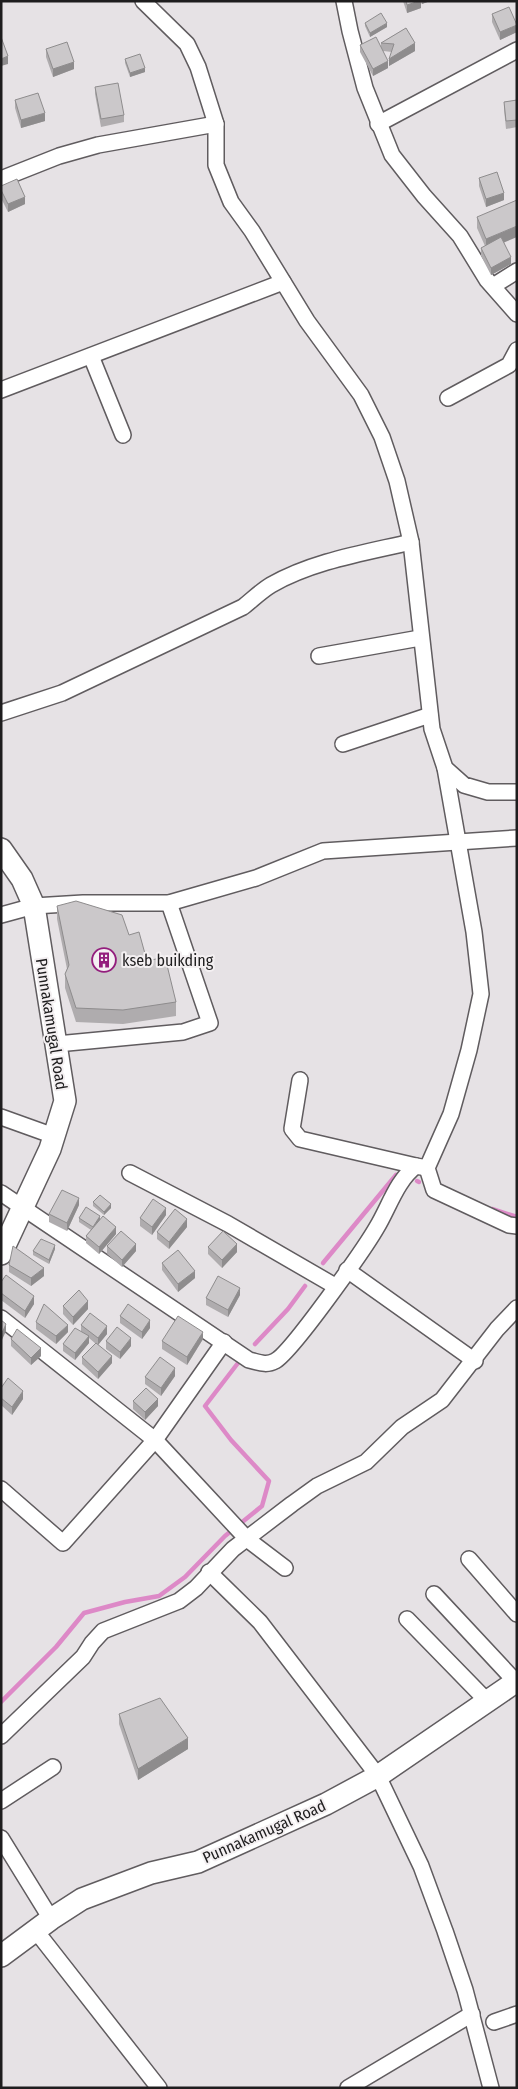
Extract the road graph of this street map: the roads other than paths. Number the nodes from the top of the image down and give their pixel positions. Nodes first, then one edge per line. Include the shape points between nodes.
1 (143, 1) edge
2 (344, 1) edge
3 (517, 50) edge
4 (216, 124) junction
5 (378, 124) junction
6 (1, 179) edge
7 (517, 271) edge
8 (283, 282) junction
9 (493, 286) junction
10 (517, 314) edge
11 (517, 350) edge
12 (91, 356) junction
13 (1, 390) edge
14 (448, 398) dead end
15 (123, 434) dead end
16 (411, 542) junction
17 (420, 638) junction
18 (319, 656) dead end
19 (1, 713) edge
20 (430, 715) junction
21 (343, 744) dead end
22 (445, 768) junction
23 (517, 792) edge
24 (517, 838) edge
25 (458, 842) junction
26 (1, 849) edge
27 (169, 903) junction
28 (34, 906) junction
29 (1, 915) edge
30 (56, 1044) junction
31 (300, 1080) dead end
32 (1, 1117) edge
33 (54, 1136) junction
34 (421, 1167) junction
35 (130, 1173) dead end
36 (1, 1193) edge
37 (22, 1208) junction
38 (517, 1226) edge
39 (1, 1254) edge
40 (347, 1270) junction
41 (335, 1286) junction
42 (517, 1308) edge
43 (1, 1318) edge
44 (224, 1342) junction
45 (475, 1361) junction
46 (155, 1440) junction
47 (1, 1488) edge
48 (247, 1539) junction
49 (469, 1559) dead end
50 (285, 1568) dead end
51 (209, 1572) junction
52 (434, 1594) dead end
53 (517, 1614) edge
54 (407, 1619) dead end
55 (517, 1681) edge
56 (487, 1701) junction
57 (1, 1736) edge
58 (53, 1767) dead end
59 (378, 1776) junction
60 (1, 1801) edge
61 (1, 1838) edge
62 (43, 1925) junction
63 (1, 1956) edge
64 (472, 2014) junction
65 (517, 2014) edge
66 (494, 2022) dead end
67 (159, 2088) edge
68 (348, 2088) edge
69 (491, 2088) edge

1 - 4 street via 187,44 198,67
2 - 5 street via 365,88
3 - 5 street
4 - 6 street via 98,145 59,156
4 - 8 street via 216,164 231,202
5 - 9 street via 392,154 460,236
7 - 9 street
8 - 12 street
8 - 16 street via 361,395 382,437 397,481
9 - 10 street
11 - 14 street via 509,365
12 - 13 street
12 - 15 street
16 - 17 street
16 - 19 street via 290,576 269,586 243,607 62,693
17 - 18 street
17 - 20 street
20 - 21 street
20 - 22 street
22 - 23 street via 464,785 488,792
22 - 25 street
24 - 25 street
25 - 27 street via 323,851 256,878
25 - 34 street via 481,994 451,1114
26 - 28 street, Punnakamugal Road via 22,879
27 - 28 street
27 - 30 street via 210,1023 183,1032
28 - 29 street
28 - 30 street, Punnakamugal Road
30 - 33 street, Punnakamugal Road via 65,1101
31 - 34 street via 292,1128 300,1139
32 - 33 street
33 - 37 street, Punnakamugal Road
34 - 38 street via 434,1190
34 - 40 street via 407,1172 377,1228
35 - 41 street via 228,1224
36 - 37 street
37 - 39 street, Punnakamugal Road
37 - 44 street
40 - 41 street
40 - 45 street
41 - 44 street via 276,1361 264,1364 249,1360
42 - 45 street via 497,1329
43 - 46 street
44 - 46 street
45 - 48 street via 442,1400 402,1426 366,1462 317,1486
46 - 47 street via 63,1543
46 - 48 street
48 - 50 street
48 - 51 street
49 - 53 street
51 - 57 street via 179,1601 103,1631 83,1657
51 - 59 street via 260,1622
52 - 55 street
54 - 56 street
55 - 56 street, Punnakamugal Road
56 - 59 street, Punnakamugal Road
58 - 60 street
59 - 62 street, Punnakamugal Road via 326,1804 198,1862 132,1879 82,1899
59 - 64 street via 421,1866
61 - 62 street
62 - 63 street, Punnakamugal Road
62 - 67 street
64 - 68 street
64 - 69 street
65 - 66 street

